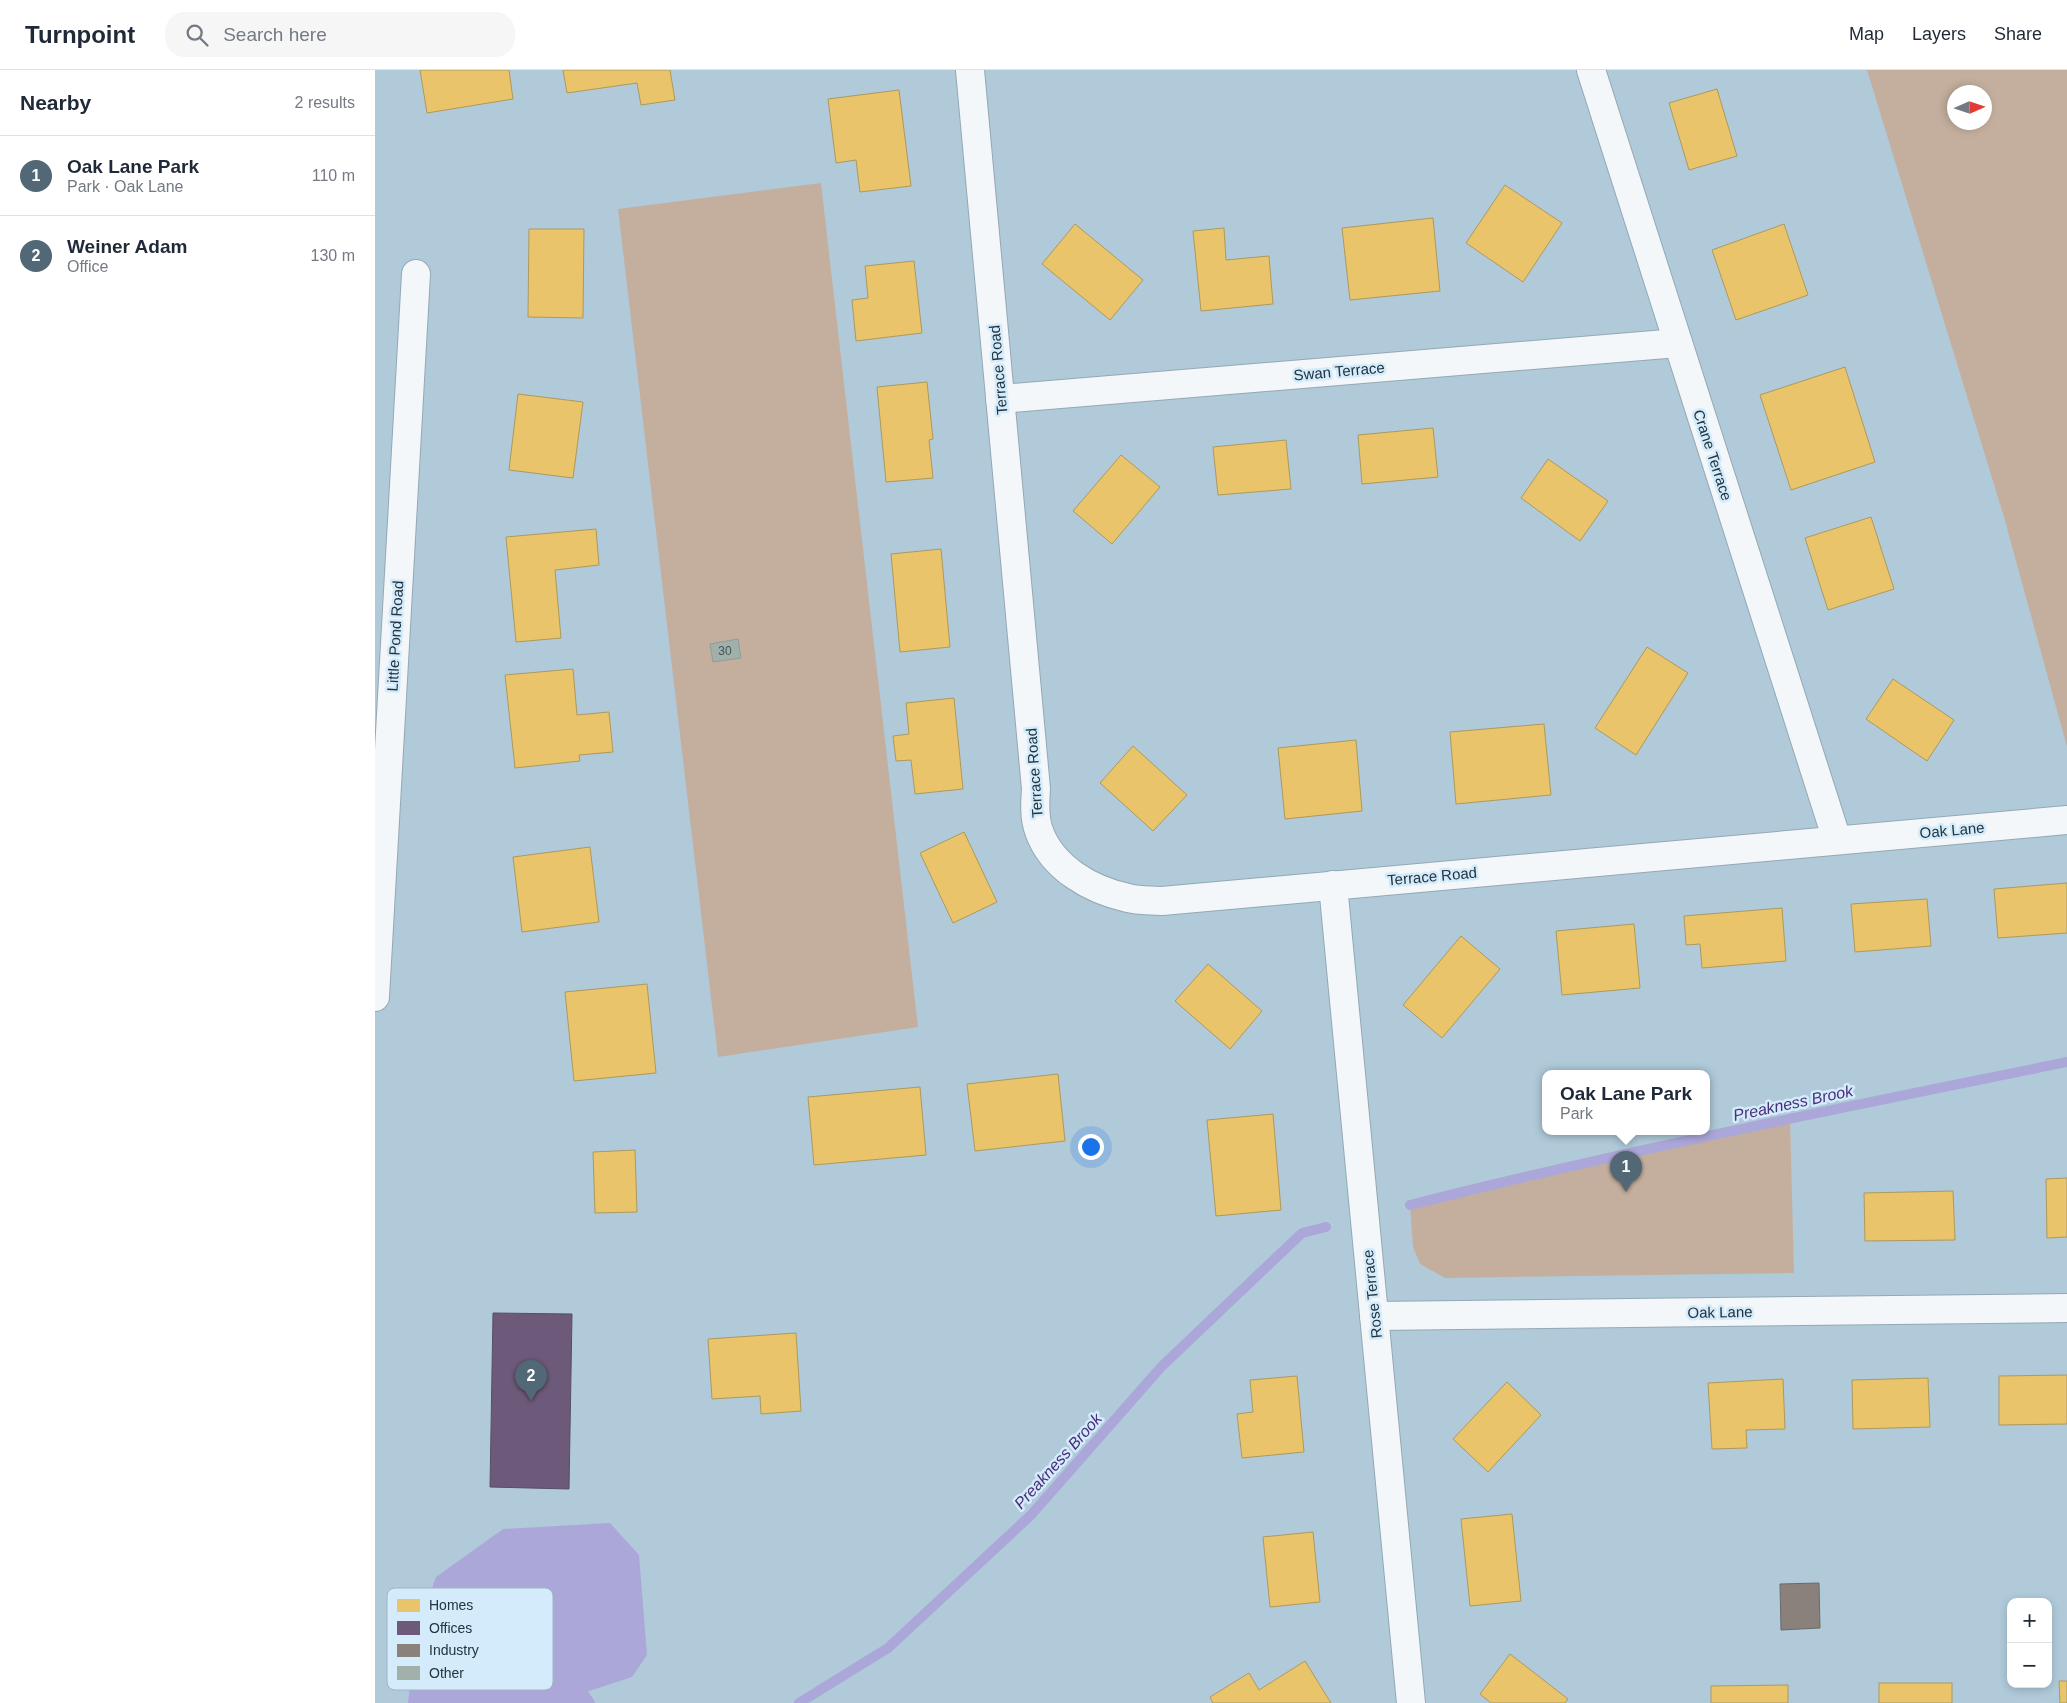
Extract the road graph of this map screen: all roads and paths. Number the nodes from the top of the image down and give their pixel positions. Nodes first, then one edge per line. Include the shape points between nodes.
1 (970, 70) edge
2 (1591, 70) edge
3 (416, 274) dead end
4 (1678, 343) junction
5 (1000, 399) junction
6 (2067, 820) edge
7 (1837, 840) junction
8 (1333, 884) junction
9 (375, 997) edge
10 (2067, 1308) edge
11 (1374, 1316) junction
12 (1411, 1703) edge

1 - 5 street, Terrace Road
2 - 4 street, Crane Terrace
3 - 9 street, Little Pond Road
4 - 5 street, Swan Terrace
4 - 7 street, Crane Terrace
5 - 8 street, Terrace Road via 1035,806 1039,831 1051,854 1072,874 1091,885 1129,898 1162,901
6 - 7 street, Oak Lane
7 - 8 street, Terrace Road
8 - 11 street, Rose Terrace
10 - 11 street, Oak Lane
11 - 12 street, Rose Terrace

